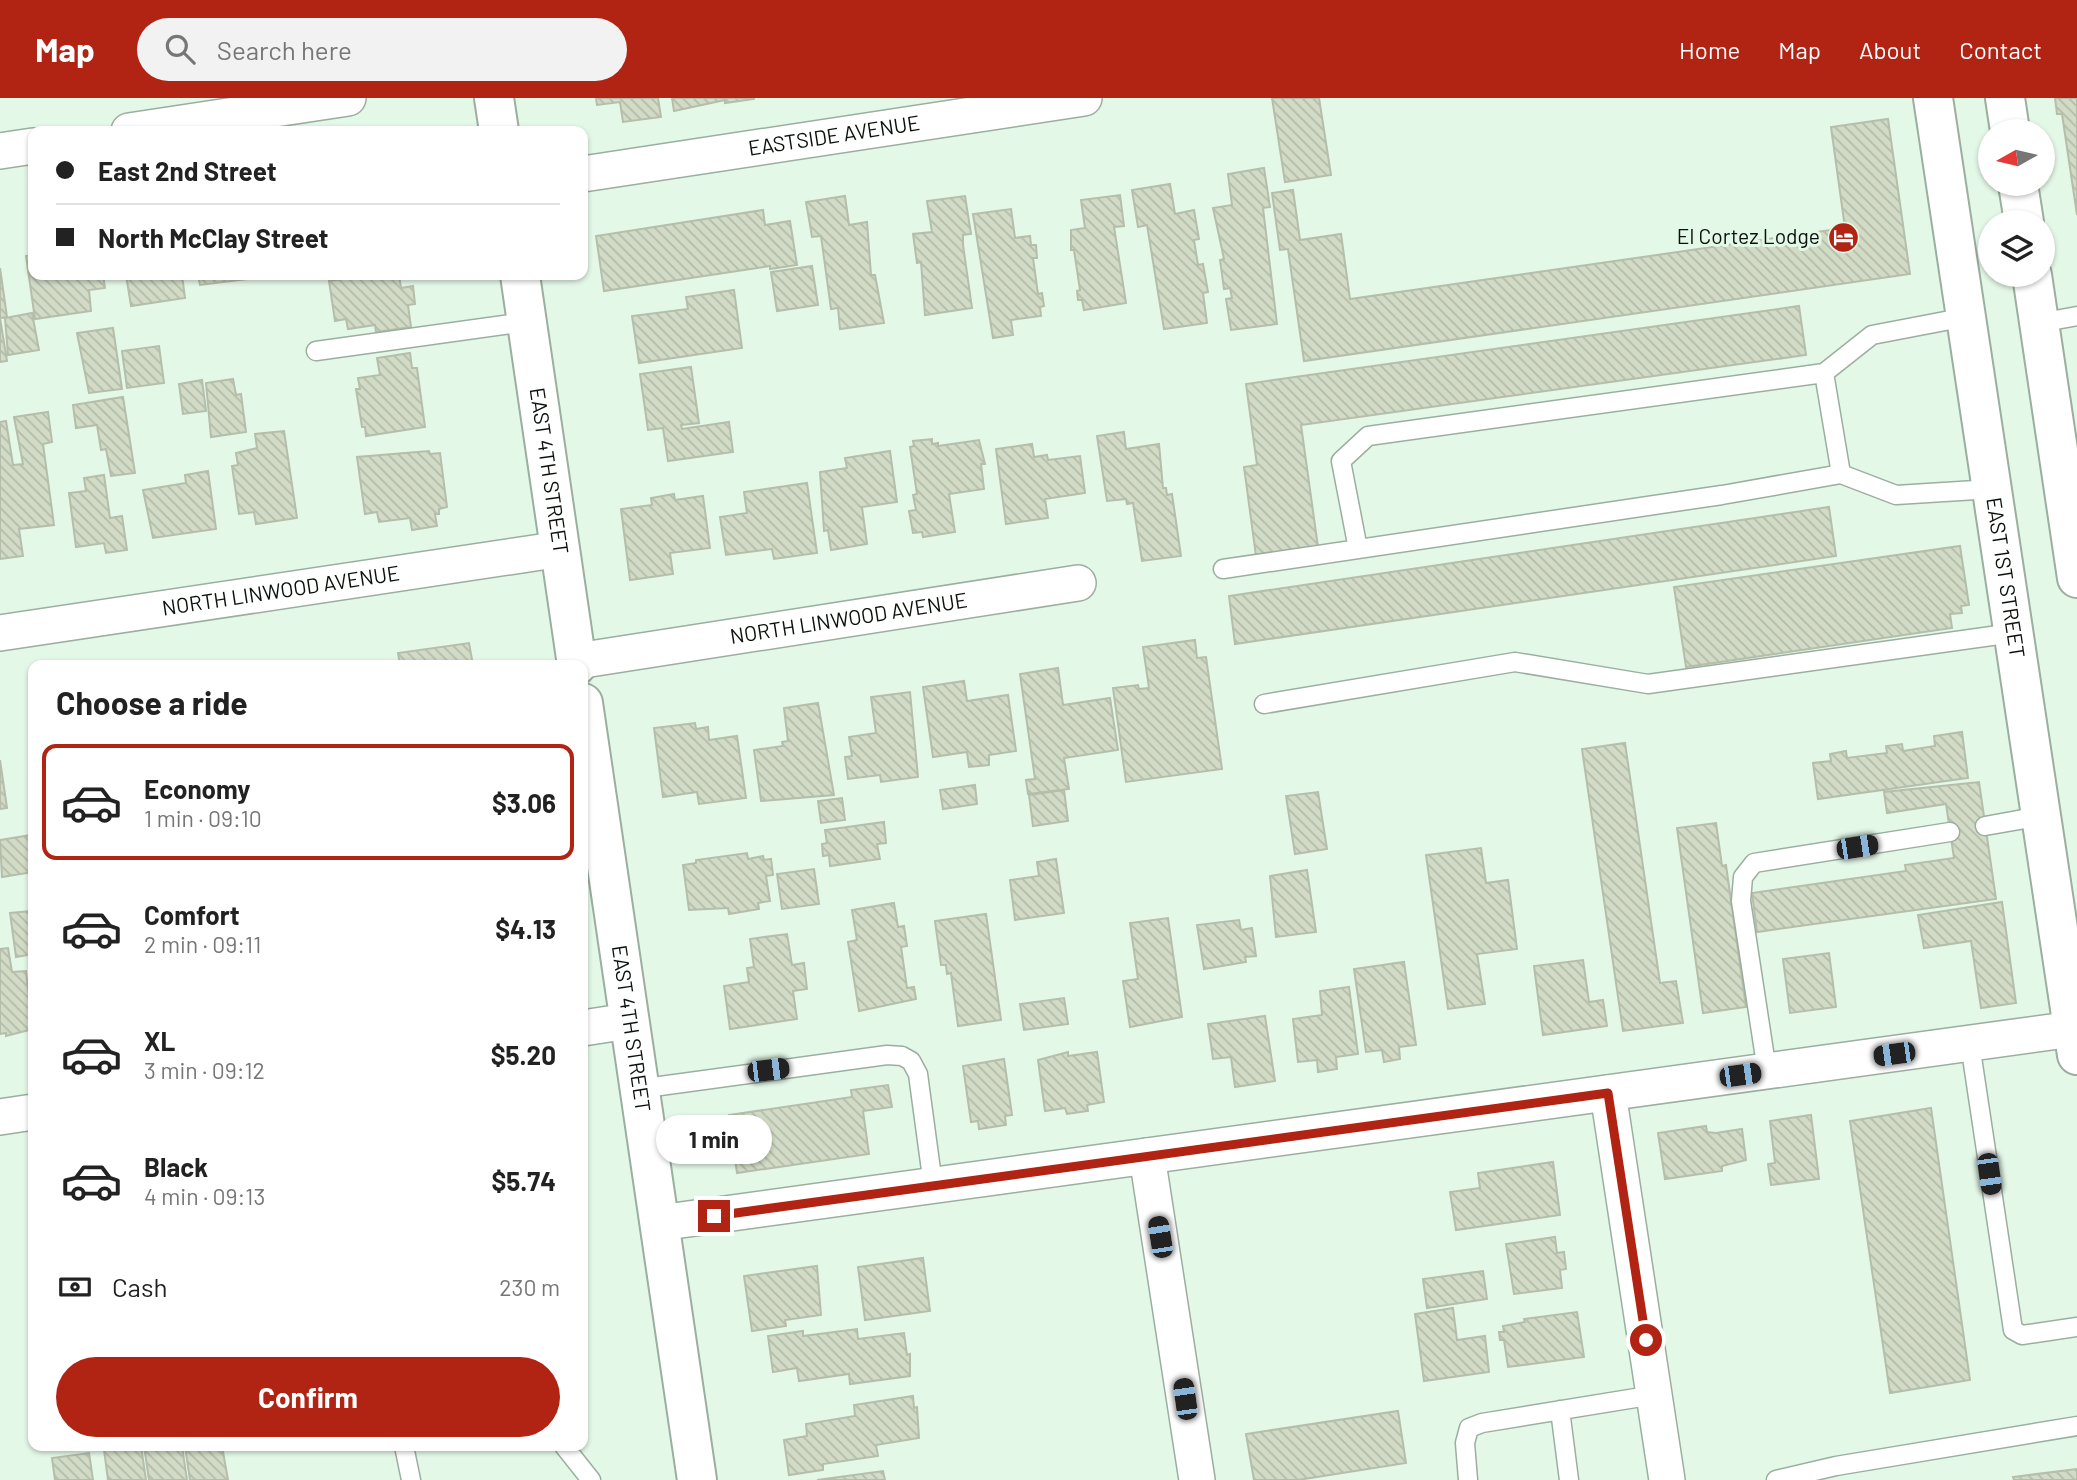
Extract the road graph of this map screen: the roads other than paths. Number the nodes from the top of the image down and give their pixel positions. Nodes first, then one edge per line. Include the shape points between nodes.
1 (348, 98) edge
2 (494, 98) edge
3 (1084, 98) edge
4 (1933, 98) edge
5 (2005, 98) edge
6 (2008, 119) edge
7 (162, 126) edge
8 (498, 126) edge
9 (28, 147) edge
10 (0, 151) edge
11 (588, 173) edge
12 (521, 280) edge
13 (2034, 287) edge
14 (2077, 316) edge
15 (1966, 317) junction
16 (526, 322) junction
17 (2039, 323) junction
18 (316, 351) dead end
19 (1824, 373) junction
20 (1841, 474) junction
21 (1992, 489) junction
22 (561, 549) junction
23 (1358, 549) junction
24 (1223, 569) dead end
25 (2077, 574) edge
26 (1078, 583) dead end
27 (0, 633) edge
28 (2013, 633) junction
29 (577, 660) edge
30 (588, 661) edge
31 (1264, 704) dead end
32 (2028, 732) junction
33 (588, 738) edge
34 (2041, 816) junction
35 (1985, 826) dead end
36 (1950, 832) dead end
37 (2077, 922) edge
38 (628, 1021) junction
39 (588, 1027) edge
40 (2075, 1042) edge
41 (1970, 1044) junction
42 (1766, 1071) junction
43 (638, 1089) junction
44 (1608, 1093) junction
45 (28, 1113) edge
46 (0, 1117) edge
47 (1147, 1156) junction
48 (933, 1185) junction
49 (659, 1223) junction
50 (2077, 1326) edge
51 (1654, 1395) junction
52 (1560, 1410) junction
53 (2077, 1426) edge
54 (405, 1451) edge
55 (568, 1451) edge
56 (1836, 1473) edge
57 (691, 1479) edge
58 (411, 1480) edge
59 (592, 1480) edge
60 (1197, 1480) edge
61 (1468, 1480) edge
62 (1569, 1480) edge
63 (1667, 1480) edge
64 (1776, 1480) edge

1 - 7 street
2 - 8 main road
3 - 11 street, EASTSIDE AVENUE
4 - 15 main road, EAST 1ST STREET
5 - 6 main road
9 - 10 street
12 - 16 main road, EAST 4TH STREET
13 - 17 main road
14 - 17 lane
15 - 19 lane via 1872,335
15 - 21 main road, EAST 1ST STREET
16 - 18 lane
16 - 22 main road, EAST 4TH STREET
17 - 25 main road
19 - 20 lane
19 - 23 lane via 1368,436 1341,461
20 - 21 lane via 1896,495
20 - 23 lane
21 - 28 main road, EAST 1ST STREET
22 - 27 street, NORTH LINWOOD AVENUE
22 - 29 main road, EAST 4TH STREET
23 - 24 lane
26 - 30 street, NORTH LINWOOD AVENUE
28 - 31 lane via 1648,684 1515,662
28 - 32 main road, EAST 1ST STREET
32 - 34 main road, EAST 1ST STREET
32 - 37 main road
33 - 38 main road, EAST 4TH STREET
34 - 35 lane
34 - 40 main road, EAST 1ST STREET
36 - 42 lane via 1754,863 1743,877 1741,901
38 - 39 street
38 - 43 main road, EAST 4TH STREET
40 - 41 street
41 - 42 street
41 - 50 lane via 2013,1330 2022,1335
42 - 44 street
43 - 48 lane via 849,1059 902,1056 911,1060 918,1074
43 - 49 main road, EAST 4TH STREET
44 - 47 street
44 - 51 street
45 - 46 street
47 - 48 street
47 - 60 street
48 - 49 street
49 - 57 main road, EAST 4TH STREET
51 - 52 lane
51 - 63 street
52 - 61 lane via 1469,1428 1465,1443
52 - 62 lane
53 - 56 lane
54 - 58 lane
55 - 59 lane
56 - 64 lane

